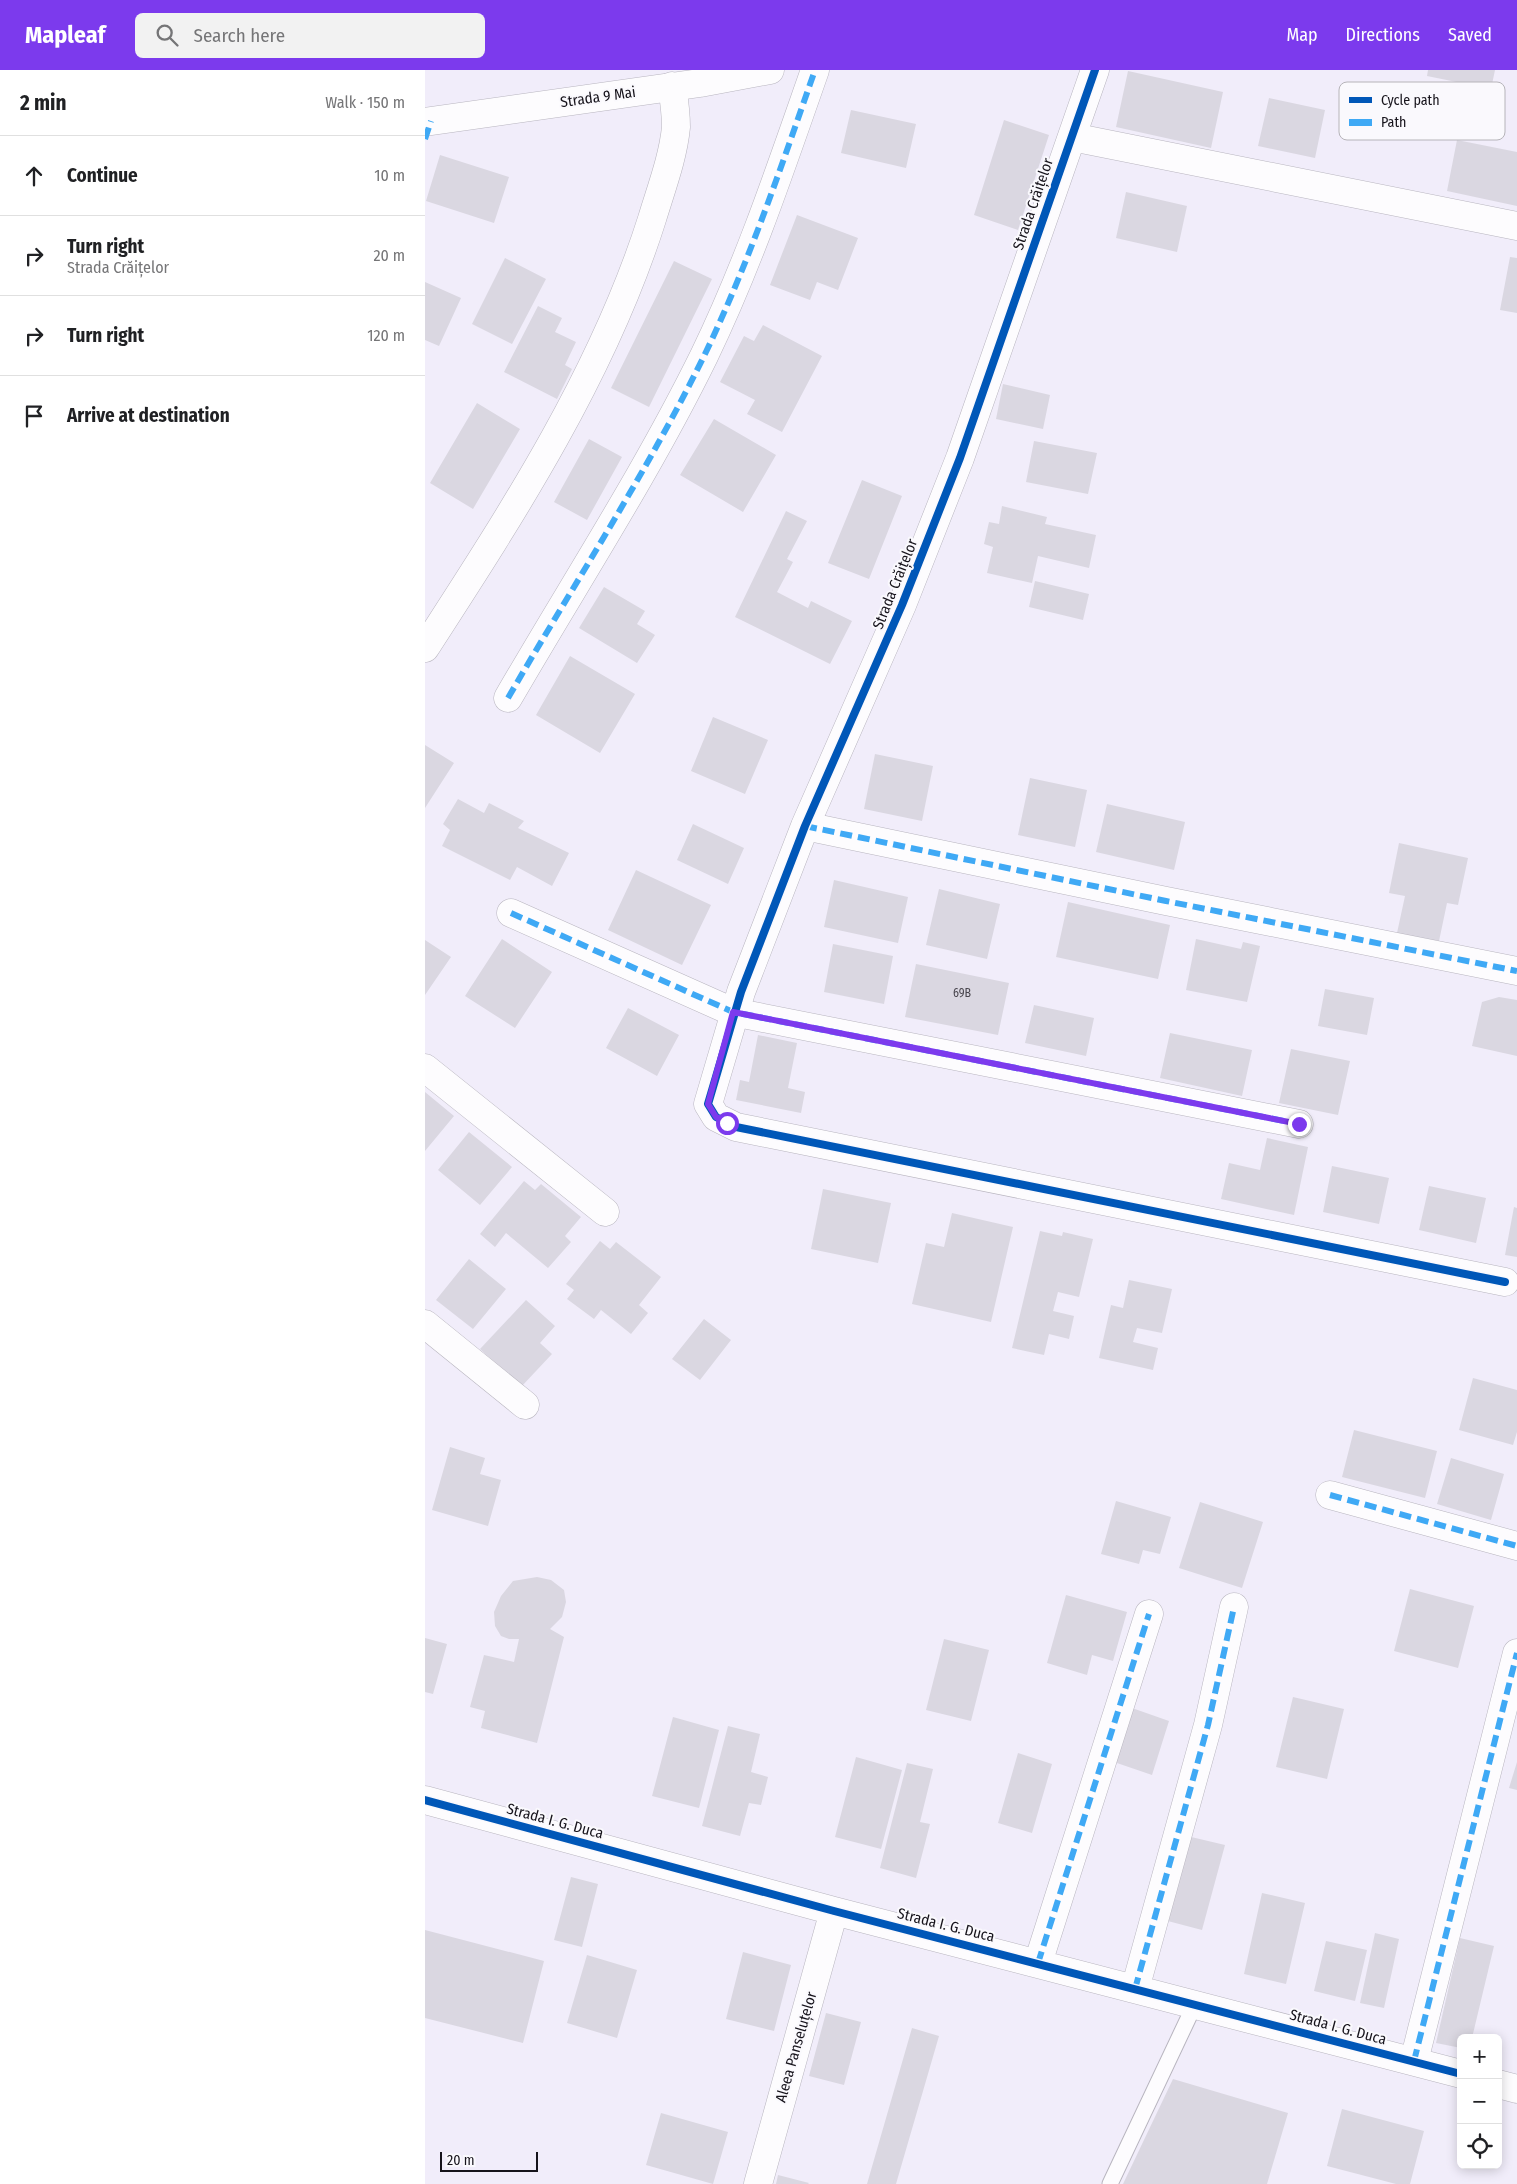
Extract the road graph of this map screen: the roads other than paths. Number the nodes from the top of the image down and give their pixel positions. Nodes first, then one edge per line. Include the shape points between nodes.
1 (770, 70) edge
2 (815, 70) edge
3 (1095, 70) edge
4 (673, 86) junction
5 (427, 128) edge
6 (1072, 136) junction
7 (1517, 226) edge
8 (425, 648) edge
9 (508, 698) dead end
10 (805, 826) junction
11 (511, 913) dead end
12 (1517, 971) edge
13 (733, 1012) junction
14 (425, 1068) edge
15 (1299, 1124) dead end
16 (605, 1212) dead end
17 (1505, 1282) dead end
18 (425, 1324) edge
19 (525, 1405) dead end
20 (1330, 1495) dead end
21 (1517, 1546) edge
22 (1234, 1607) dead end
23 (1149, 1614) dead end
24 (1517, 1653) edge
25 (425, 1800) edge
26 (834, 1911) junction
27 (1038, 1964) junction
28 (1135, 1989) junction
29 (1195, 2004) junction
30 (1414, 2061) junction
31 (1457, 2073) edge
32 (1502, 2085) edge
33 (1517, 2089) edge
34 (758, 2184) edge
35 (1110, 2184) edge

1 - 4 street, Strada 9 Mai
2 - 9 street via 759,230 704,356 665,431
3 - 6 street, Strada Crăițelor
4 - 5 street, Strada 9 Mai
4 - 8 street via 675,128 665,177 631,281 607,337 549,449
6 - 7 street
6 - 10 street, Strada Crăițelor via 956,468 902,605
10 - 12 street
10 - 13 street, Strada Crăițelor
11 - 13 street
13 - 15 street
13 - 17 street, Strada Crăițelor via 708,1104 716,1117 736,1127
14 - 16 street
18 - 19 street
20 - 21 street
22 - 28 street via 1209,1725
23 - 27 street
24 - 30 street
25 - 26 street, Strada I. G. Duca
26 - 27 street, Strada I. G. Duca
26 - 34 street, Aleea Panseluțelor
27 - 28 street, Strada I. G. Duca
28 - 29 street, Strada I. G. Duca
29 - 30 street, Strada I. G. Duca
29 - 35 lane
30 - 31 street, Strada I. G. Duca
32 - 33 street

